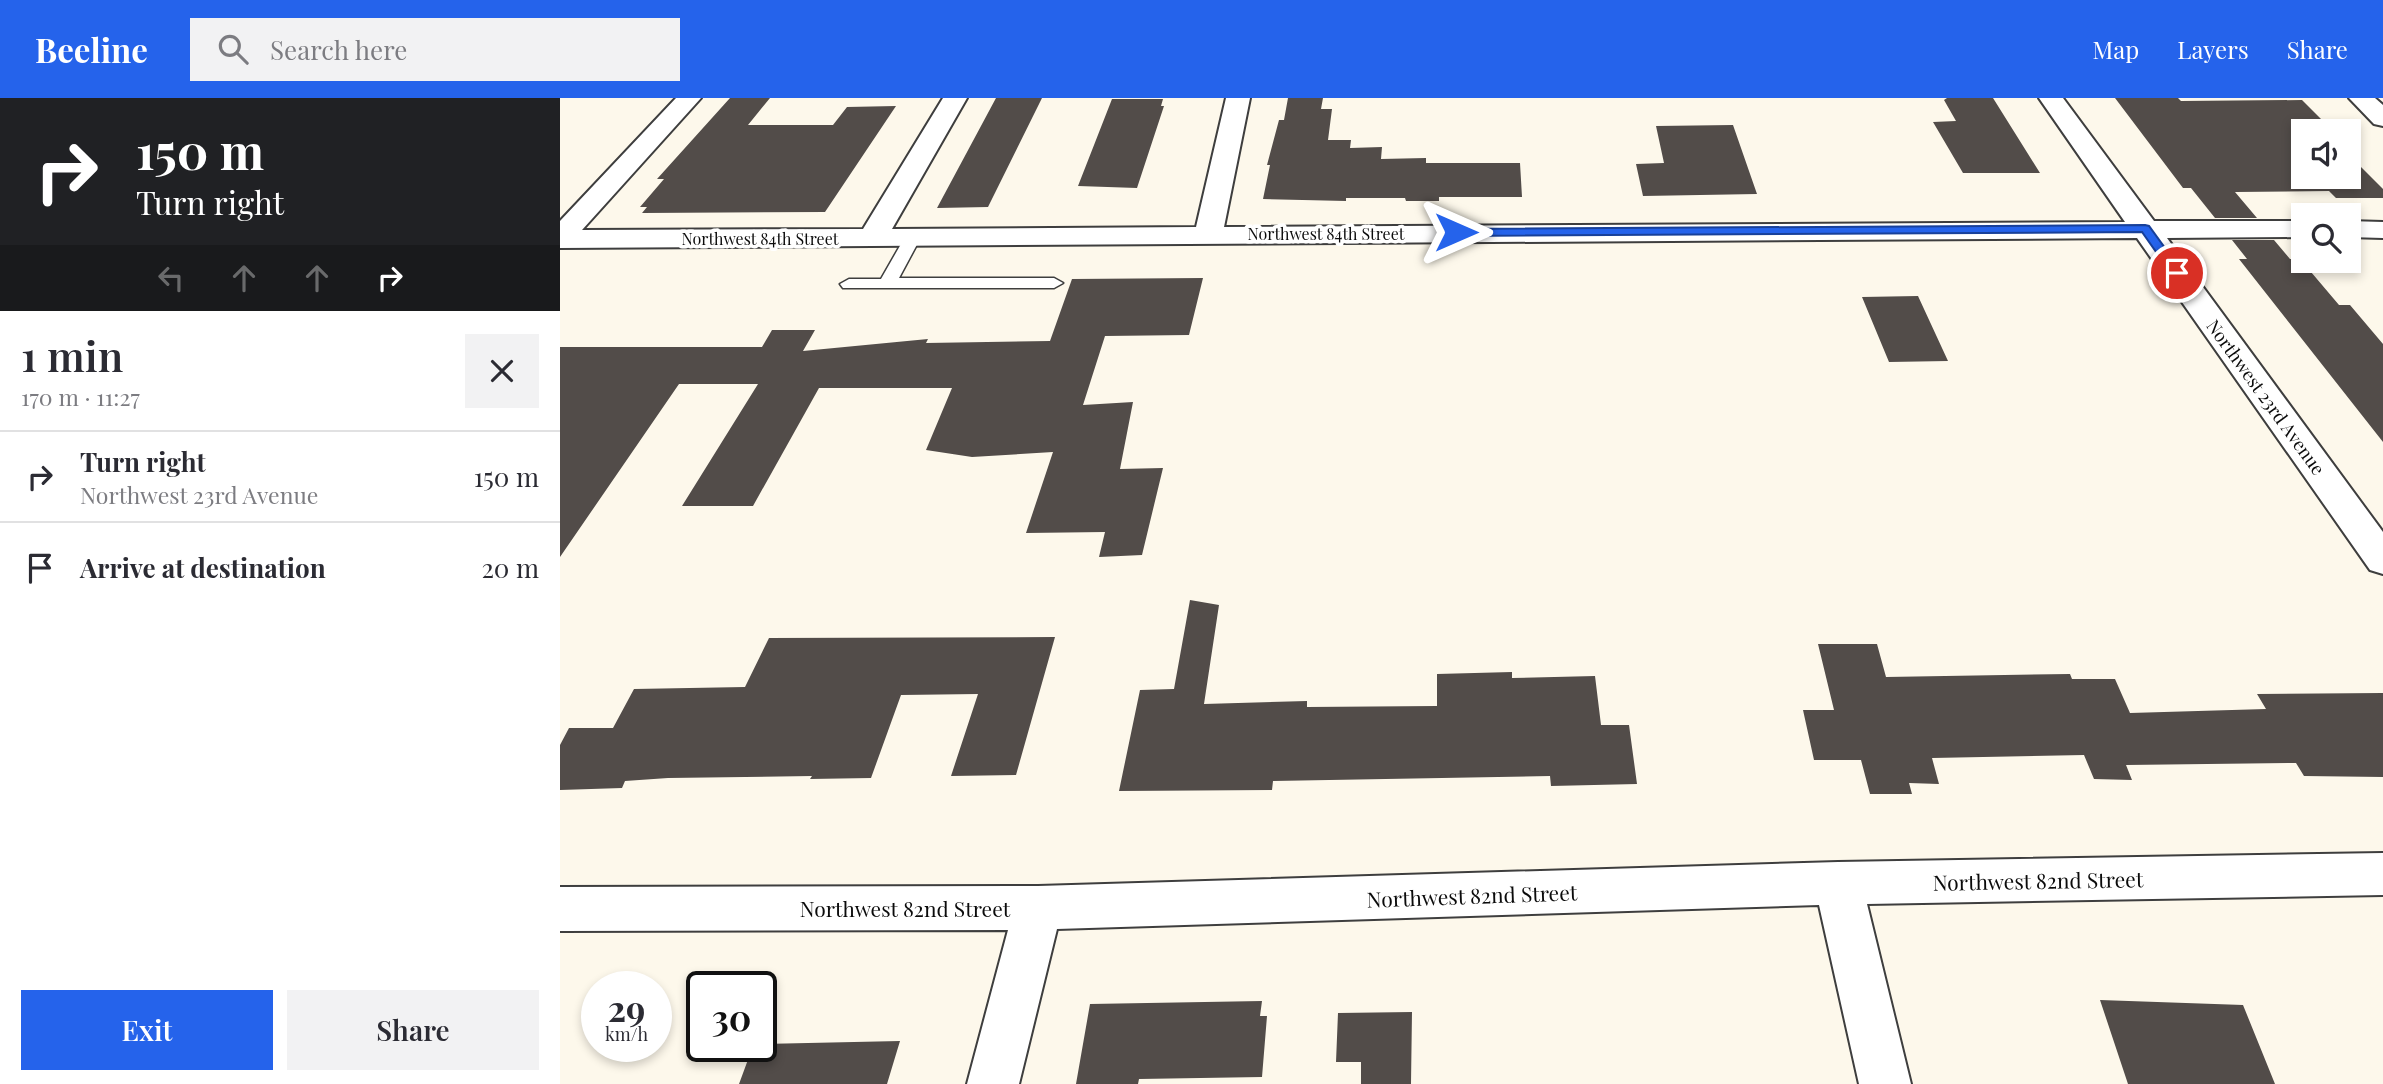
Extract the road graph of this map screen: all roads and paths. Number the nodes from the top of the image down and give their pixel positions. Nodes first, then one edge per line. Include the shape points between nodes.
1 (688, 98) edge
2 (955, 98) edge
3 (1238, 98) edge
4 (2051, 98) edge
5 (2361, 98) edge
6 (2383, 119) edge
7 (2145, 229) junction
8 (2291, 229) edge
9 (2361, 229) edge
10 (2383, 230) edge
11 (1208, 234) junction
12 (913, 237) junction
13 (872, 238) junction
14 (560, 239) edge
15 (1054, 283) dead end
16 (849, 284) dead end
17 (887, 284) junction
18 (2383, 560) edge
19 (2383, 874) edge
20 (1838, 883) junction
21 (1038, 908) junction
22 (560, 909) edge
23 (993, 1084) edge
24 (1885, 1084) edge

1 - 14 street
2 - 13 street
3 - 11 street
4 - 7 street, Northwest 23rd Avenue
5 - 6 street
7 - 8 street, Northwest 84th Street
7 - 11 street, Northwest 84th Street
7 - 18 street, Northwest 23rd Avenue
9 - 10 street
11 - 12 street, Northwest 84th Street
12 - 13 street, Northwest 84th Street
12 - 17 lane
13 - 14 street, Northwest 84th Street
15 - 17 lane
16 - 17 lane
19 - 20 street, Northwest 82nd Street
20 - 21 street, Northwest 82nd Street
20 - 24 street
21 - 22 street, Northwest 82nd Street
21 - 23 street

